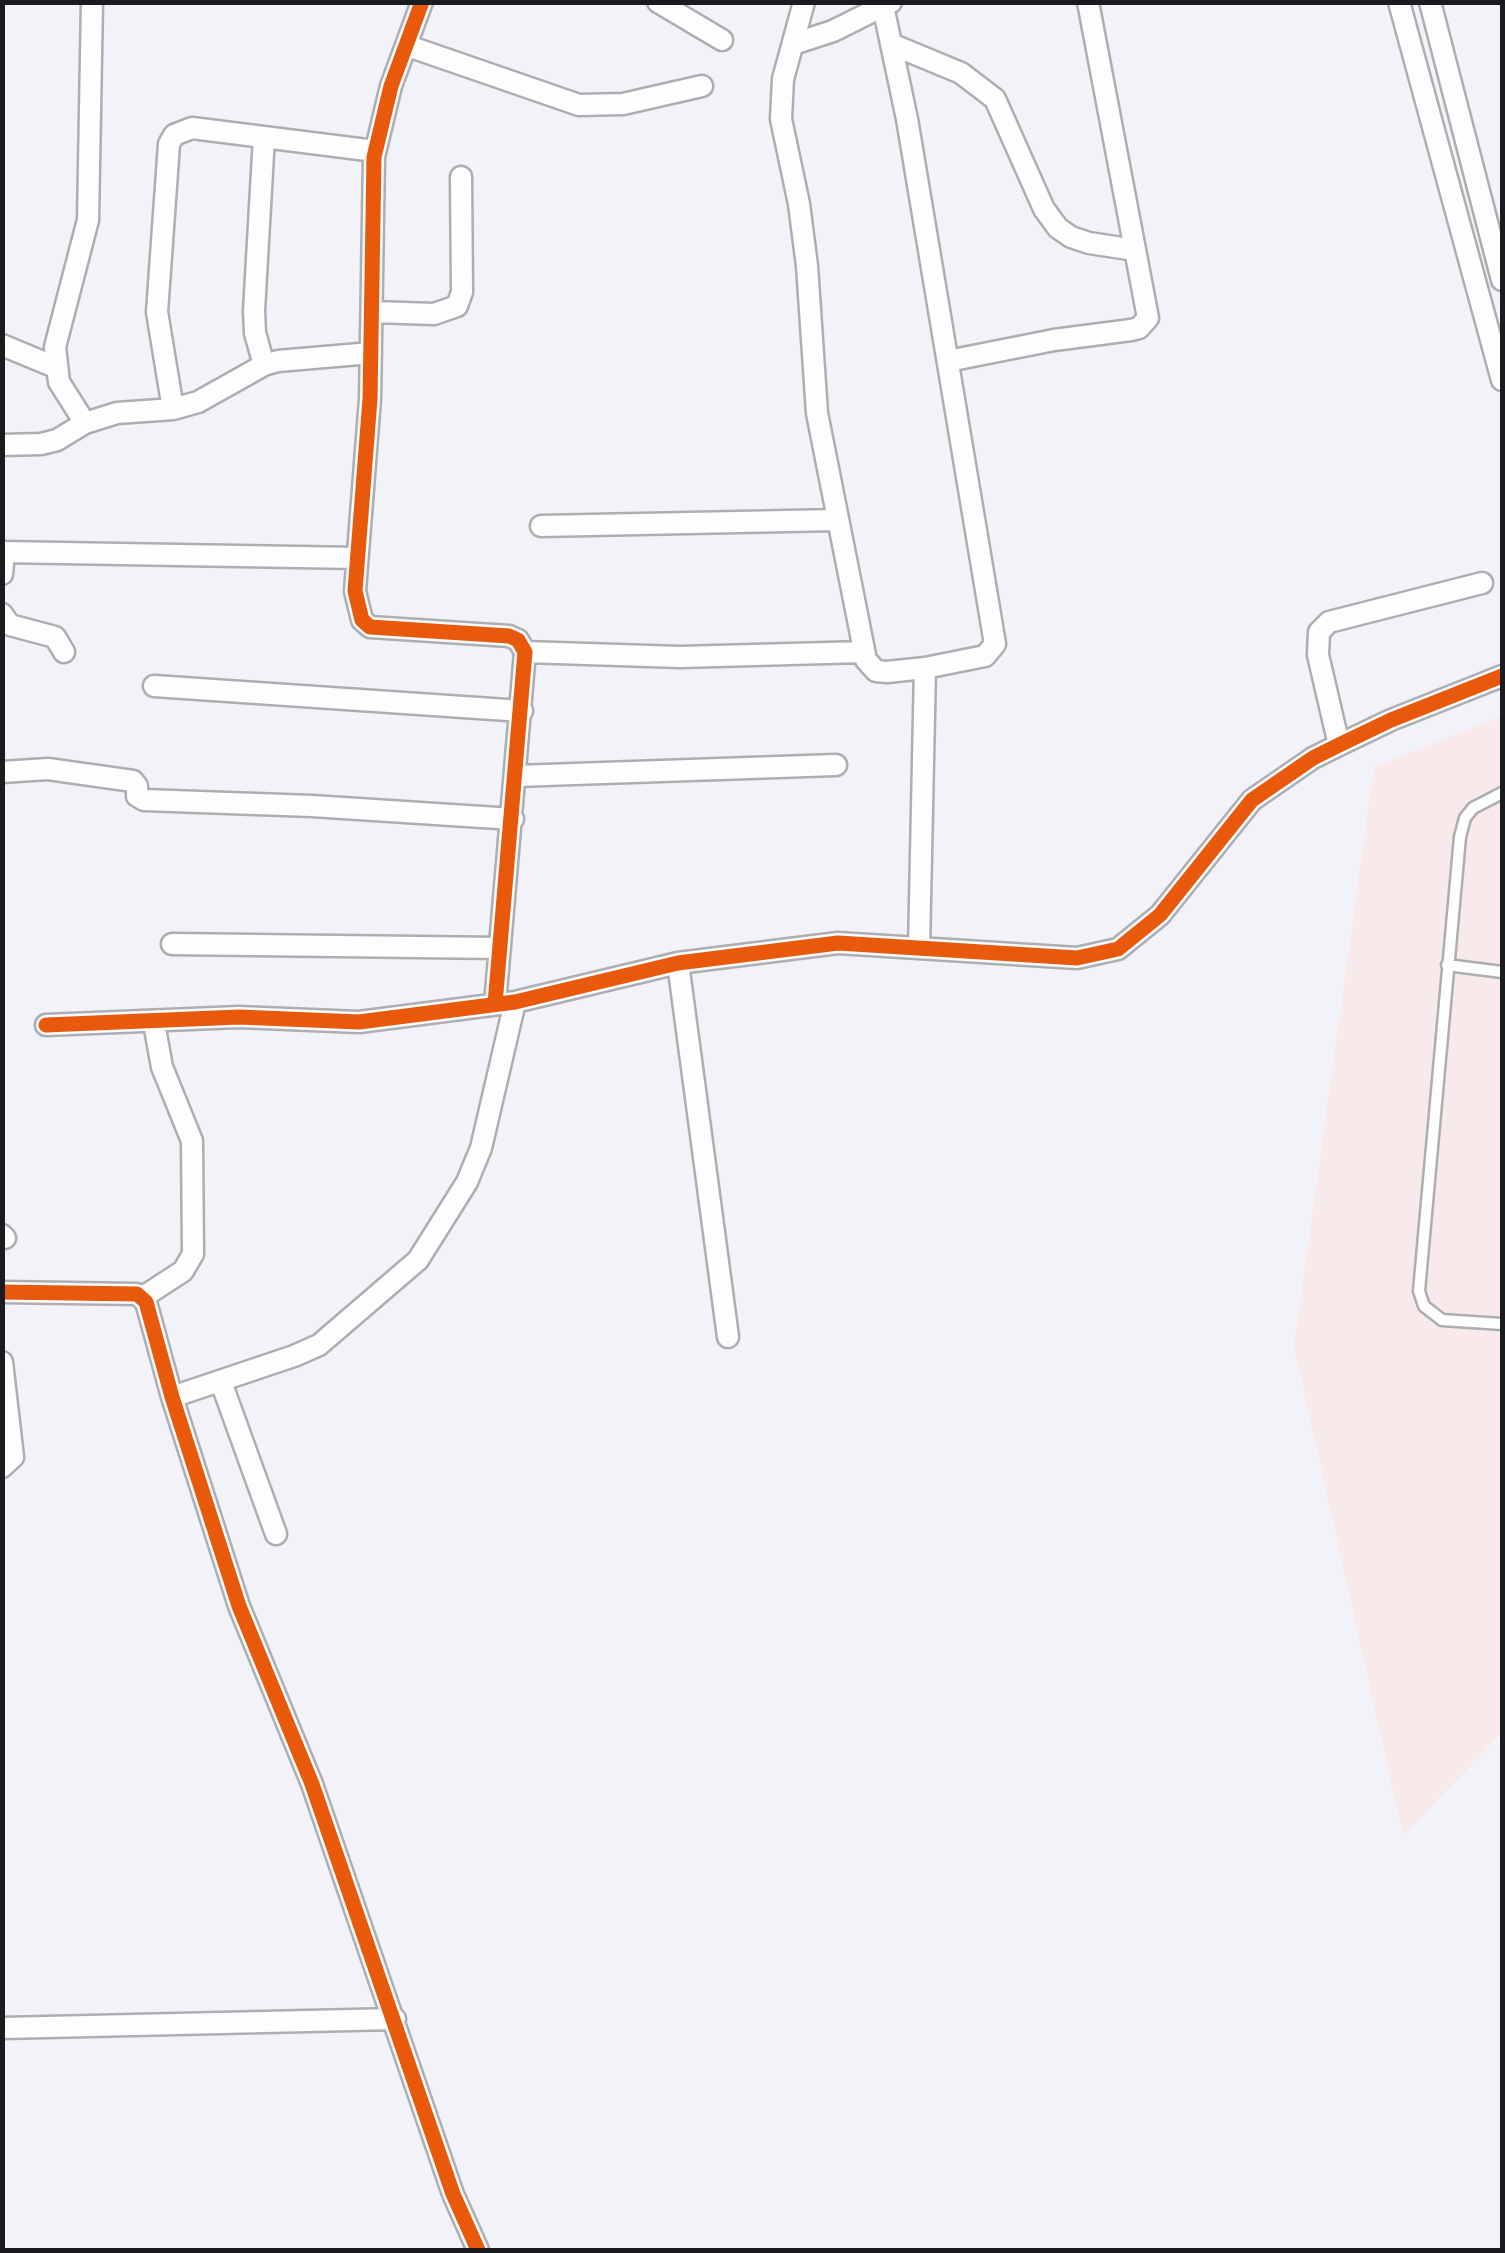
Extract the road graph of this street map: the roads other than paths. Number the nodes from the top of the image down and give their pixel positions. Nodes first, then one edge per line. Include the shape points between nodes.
1 (92, 2) edge
2 (422, 2) edge
3 (804, 2) edge
4 (1088, 2) edge
5 (1399, 2) edge
6 (1430, 2) edge
7 (887, 4) edge
8 (667, 5) edge
9 (722, 40) dead end
10 (792, 44) junction
11 (892, 44) junction
12 (408, 46) junction
13 (702, 86) dead end
14 (264, 137) junction
15 (375, 151) junction
16 (461, 177) dead end
17 (1136, 250) junction
18 (1502, 280) edge
19 (372, 312) junction
20 (2, 344) edge
21 (372, 352) junction
22 (948, 361) junction
23 (264, 365) junction
24 (55, 366) junction
25 (1502, 380) edge
26 (173, 409) junction
27 (84, 424) junction
28 (2, 446) edge
29 (836, 520) junction
30 (540, 526) dead end
31 (3, 552) edge
32 (358, 558) junction
33 (2, 574) edge
34 (1482, 583) dead end
35 (2, 614) edge
36 (64, 652) dead end
37 (525, 652) junction
38 (864, 652) junction
39 (926, 668) junction
40 (1502, 676) edge
41 (154, 686) dead end
42 (522, 710) junction
43 (1339, 745) junction
44 (836, 765) dead end
45 (2, 772) edge
46 (516, 776) junction
47 (1502, 793) edge
48 (512, 819) junction
49 (172, 944) dead end
50 (500, 948) junction
51 (919, 948) junction
52 (678, 963) junction
53 (1447, 965) junction
54 (1502, 972) edge
55 (505, 1003) junction
56 (154, 1023) junction
57 (46, 1026) dead end
58 (2, 1292) edge
59 (143, 1298) junction
60 (1502, 1324) edge
61 (728, 1336) dead end
62 (2, 1362) edge
63 (221, 1382) junction
64 (172, 1397) junction
65 (2, 1467) edge
66 (276, 1534) dead end
67 (394, 2020) junction
68 (2, 2028) edge
69 (478, 2250) edge

1 - 24 street via 88,220
2 - 12 street
3 - 10 street
4 - 17 street
5 - 25 street
6 - 18 street
7 - 10 street
7 - 11 street
8 - 9 street
10 - 29 street via 781,119 803,232 816,413
11 - 17 street via 961,73 995,99 1058,228 1071,238
11 - 22 street
12 - 13 street via 579,105 623,104
12 - 15 street
14 - 15 street
14 - 23 street via 254,311
14 - 26 street via 192,128 168,144 157,312
15 - 19 street
16 - 19 street via 457,306 434,314
17 - 22 street via 1148,308 1139,328
19 - 21 street
20 - 24 street
21 - 23 street
21 - 32 street
22 - 39 street via 995,644 985,656
23 - 26 street via 212,397
24 - 27 street
26 - 27 street via 117,413
27 - 28 street via 56,440
29 - 30 street
29 - 38 street
31 - 32 street
31 - 33 street
32 - 37 street via 354,591 370,627 509,636
34 - 43 street via 1329,622 1320,632 1318,655
35 - 36 street via 10,625 55,637
37 - 38 street
37 - 42 street
38 - 39 street via 876,671
39 - 51 street
40 - 43 street
41 - 42 street
42 - 46 street
43 - 51 street via 1252,800 1160,915 1118,949 1077,958
44 - 46 street
45 - 48 street via 48,769 133,781 144,800
46 - 48 street
47 - 53 lane via 1465,818
48 - 50 street
49 - 50 street
50 - 55 street
51 - 52 street via 838,943
52 - 55 street
52 - 61 street
53 - 54 lane
53 - 60 lane via 1418,1290 1424,1306 1442,1320
55 - 56 street via 359,1022 239,1017
55 - 63 street via 481,1148 418,1260 319,1345
56 - 57 street
56 - 59 street via 162,1068 192,1141 192,1254 182,1272
58 - 59 street
59 - 64 street
62 - 65 street via 13,1456
63 - 64 street
63 - 66 street
64 - 67 street via 239,1606 312,1784
67 - 68 street
67 - 69 street

